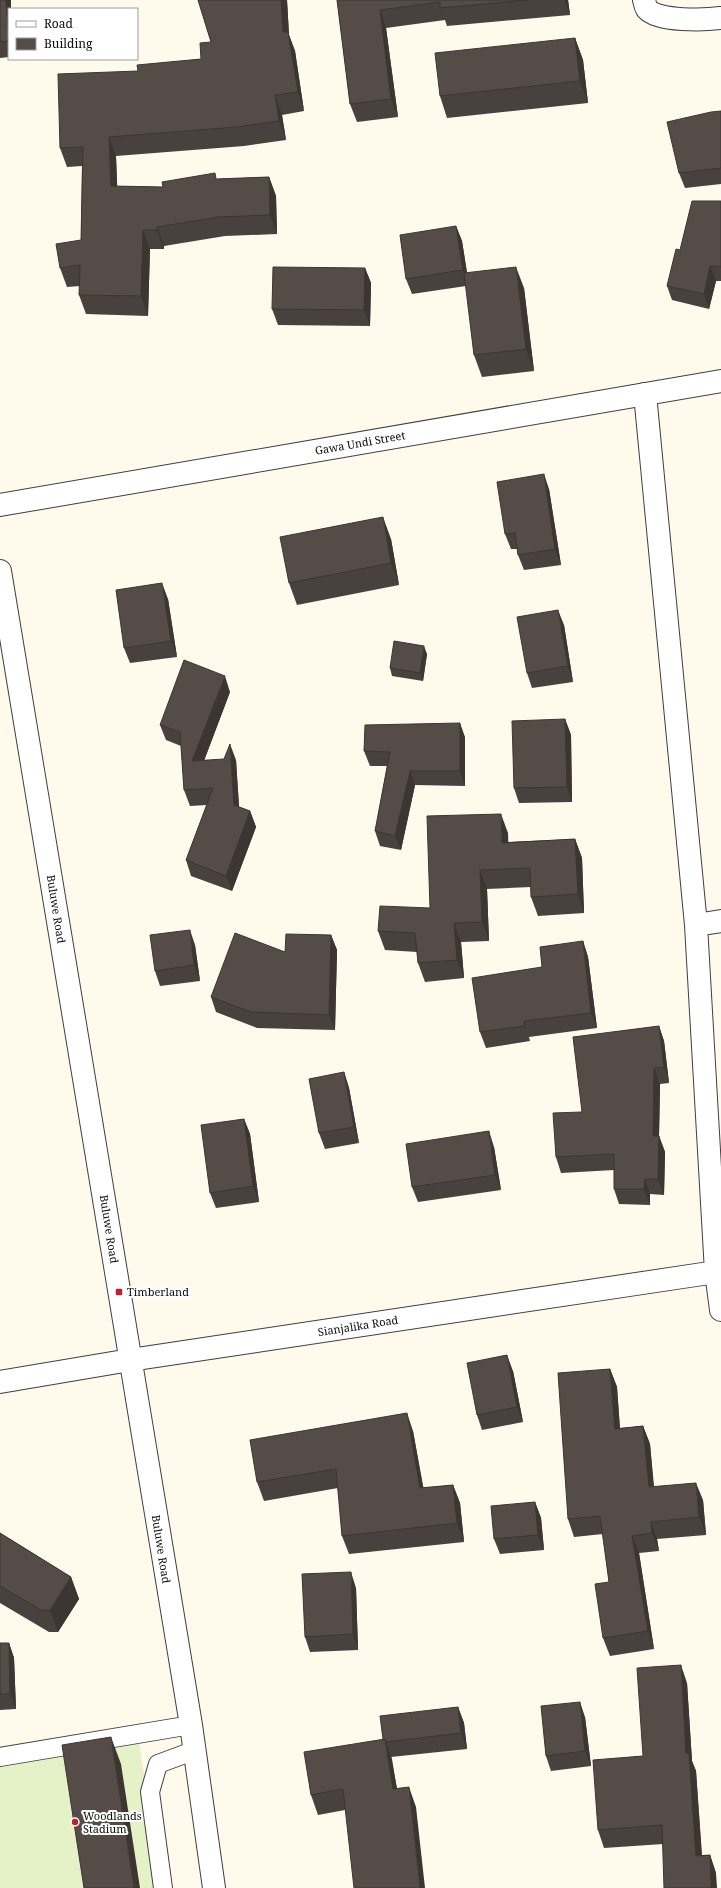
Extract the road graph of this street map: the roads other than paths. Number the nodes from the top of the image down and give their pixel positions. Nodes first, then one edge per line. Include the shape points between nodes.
1 (644, 0) edge
2 (721, 18) edge
3 (721, 381) edge
4 (645, 394) junction
5 (0, 506) edge
6 (0, 571) edge
7 (721, 921) edge
8 (696, 925) junction
9 (716, 1272) junction
10 (721, 1310) edge
11 (130, 1360) junction
12 (0, 1382) edge
13 (191, 1725) junction
14 (193, 1751) junction
15 (0, 1757) edge
16 (163, 1888) edge
17 (214, 1888) edge

1 - 2 street via 646,8 651,12 673,18
3 - 4 street, Gawa Undi Street
4 - 5 street, Gawa Undi Street
4 - 8 street
6 - 11 street, Buluwe Road
7 - 8 street
8 - 9 street
9 - 10 street
9 - 11 street, Sianjalika Road
11 - 12 street, Sianjalika Road
11 - 13 street, Buluwe Road
13 - 14 street, Buluwe Road
13 - 15 lane
14 - 16 lane via 158,1764 150,1792
14 - 17 street, Buluwe Road

